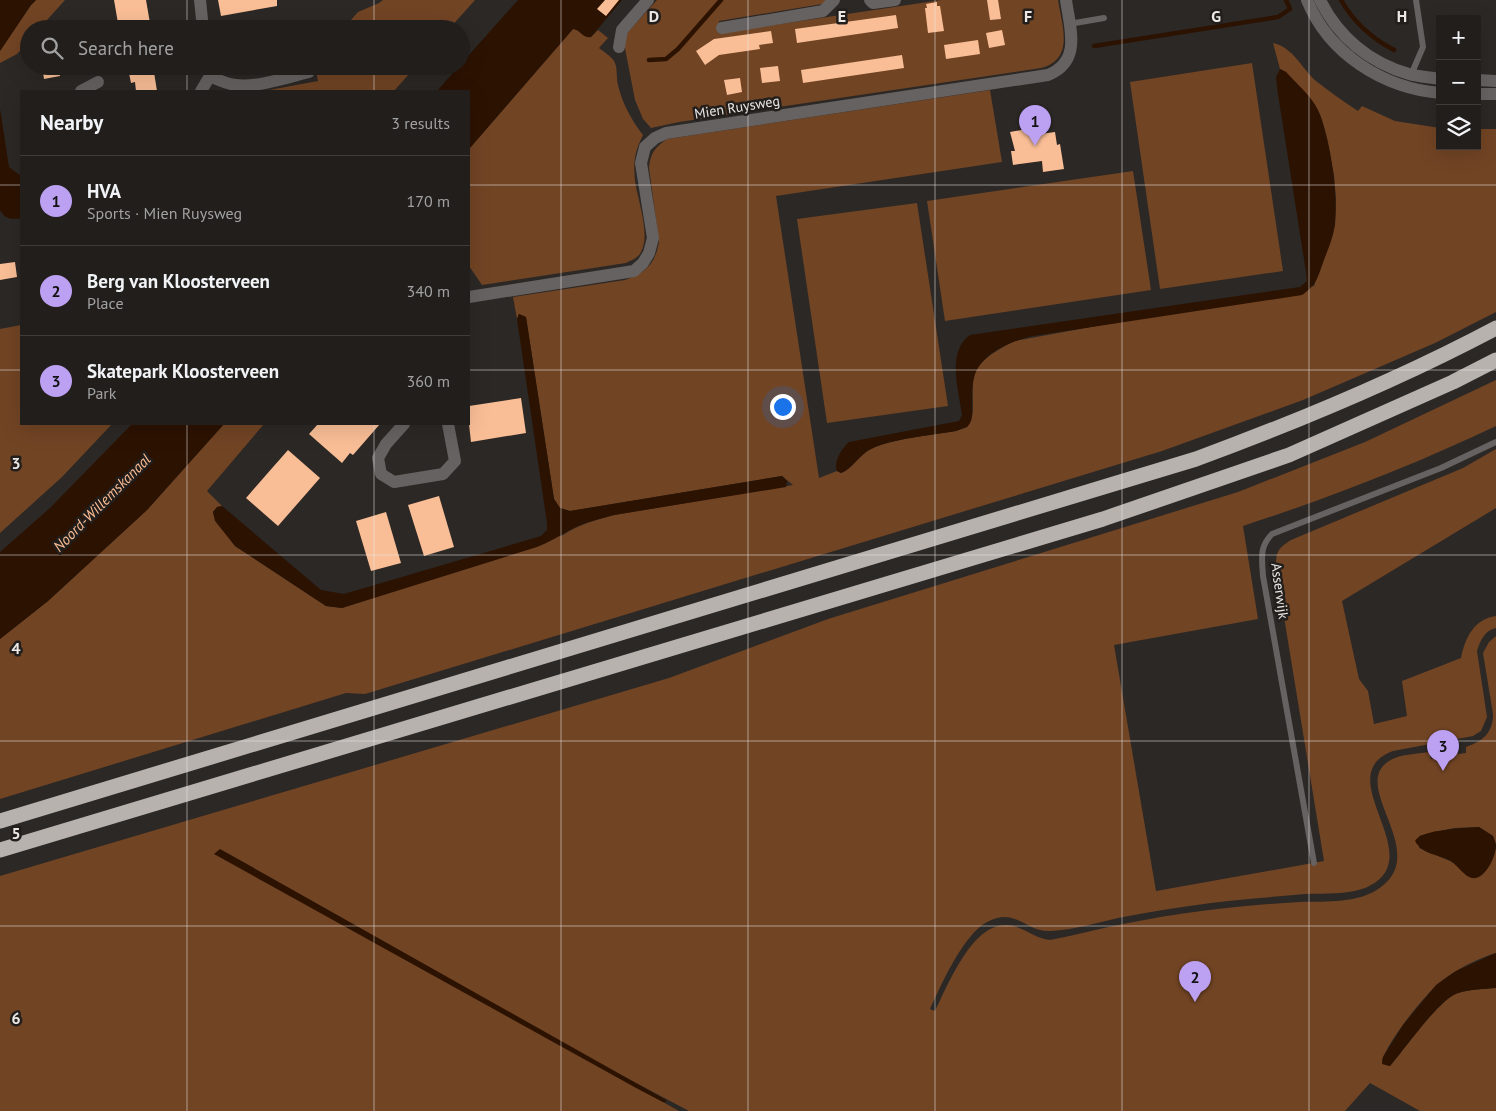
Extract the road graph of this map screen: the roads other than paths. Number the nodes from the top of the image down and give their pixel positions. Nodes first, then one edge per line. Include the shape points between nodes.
1 (200, 0) edge
2 (648, 0) edge
3 (834, 0) edge
4 (870, 0) edge
5 (895, 0) edge
6 (1066, 0) edge
7 (1307, 0) edge
8 (1320, 0) edge
9 (1416, 0) edge
10 (1104, 18) dead end
11 (202, 20) edge
12 (1069, 24) junction
13 (722, 28) dead end
14 (619, 47) dead end
15 (1411, 74) junction
16 (207, 75) edge
17 (217, 75) edge
18 (296, 75) edge
19 (1436, 78) edge
20 (1481, 80) edge
21 (1496, 81) edge
22 (98, 82) dead end
23 (83, 90) edge
24 (201, 90) edge
25 (1436, 92) edge
26 (1481, 94) edge
27 (1496, 94) edge
28 (470, 297) edge
29 (1496, 328) edge
30 (1496, 360) edge
31 (403, 425) edge
32 (448, 425) edge
33 (1496, 442) edge
34 (0, 821) edge
35 (0, 850) edge
36 (1314, 863) dead end

1 - 11 street
2 - 14 street via 622,30
3 - 13 street via 823,11
4 - 5 street
6 - 12 street, Mien Ruysweg
7 - 25 street via 1325,31 1344,53 1364,68 1404,86
8 - 15 street via 1333,22 1354,45 1378,62
9 - 15 lane via 1423,47
10 - 12 lane
12 - 28 street, Mien Ruysweg via 1072,40 1068,60 1062,68 1048,75 666,133 655,138 645,147 641,163 653,238 643,263 634,270
15 - 19 street
16 - 24 street
17 - 18 street via 236,85
20 - 21 street
22 - 23 street
26 - 27 street
29 - 34 highway via 1288,425 1196,459
30 - 35 highway via 1289,455 1102,519
31 - 32 street via 378,458 381,474 394,482 443,474 454,460
33 - 36 lane, Asserwijk via 1441,468 1272,534 1264,545 1264,576

